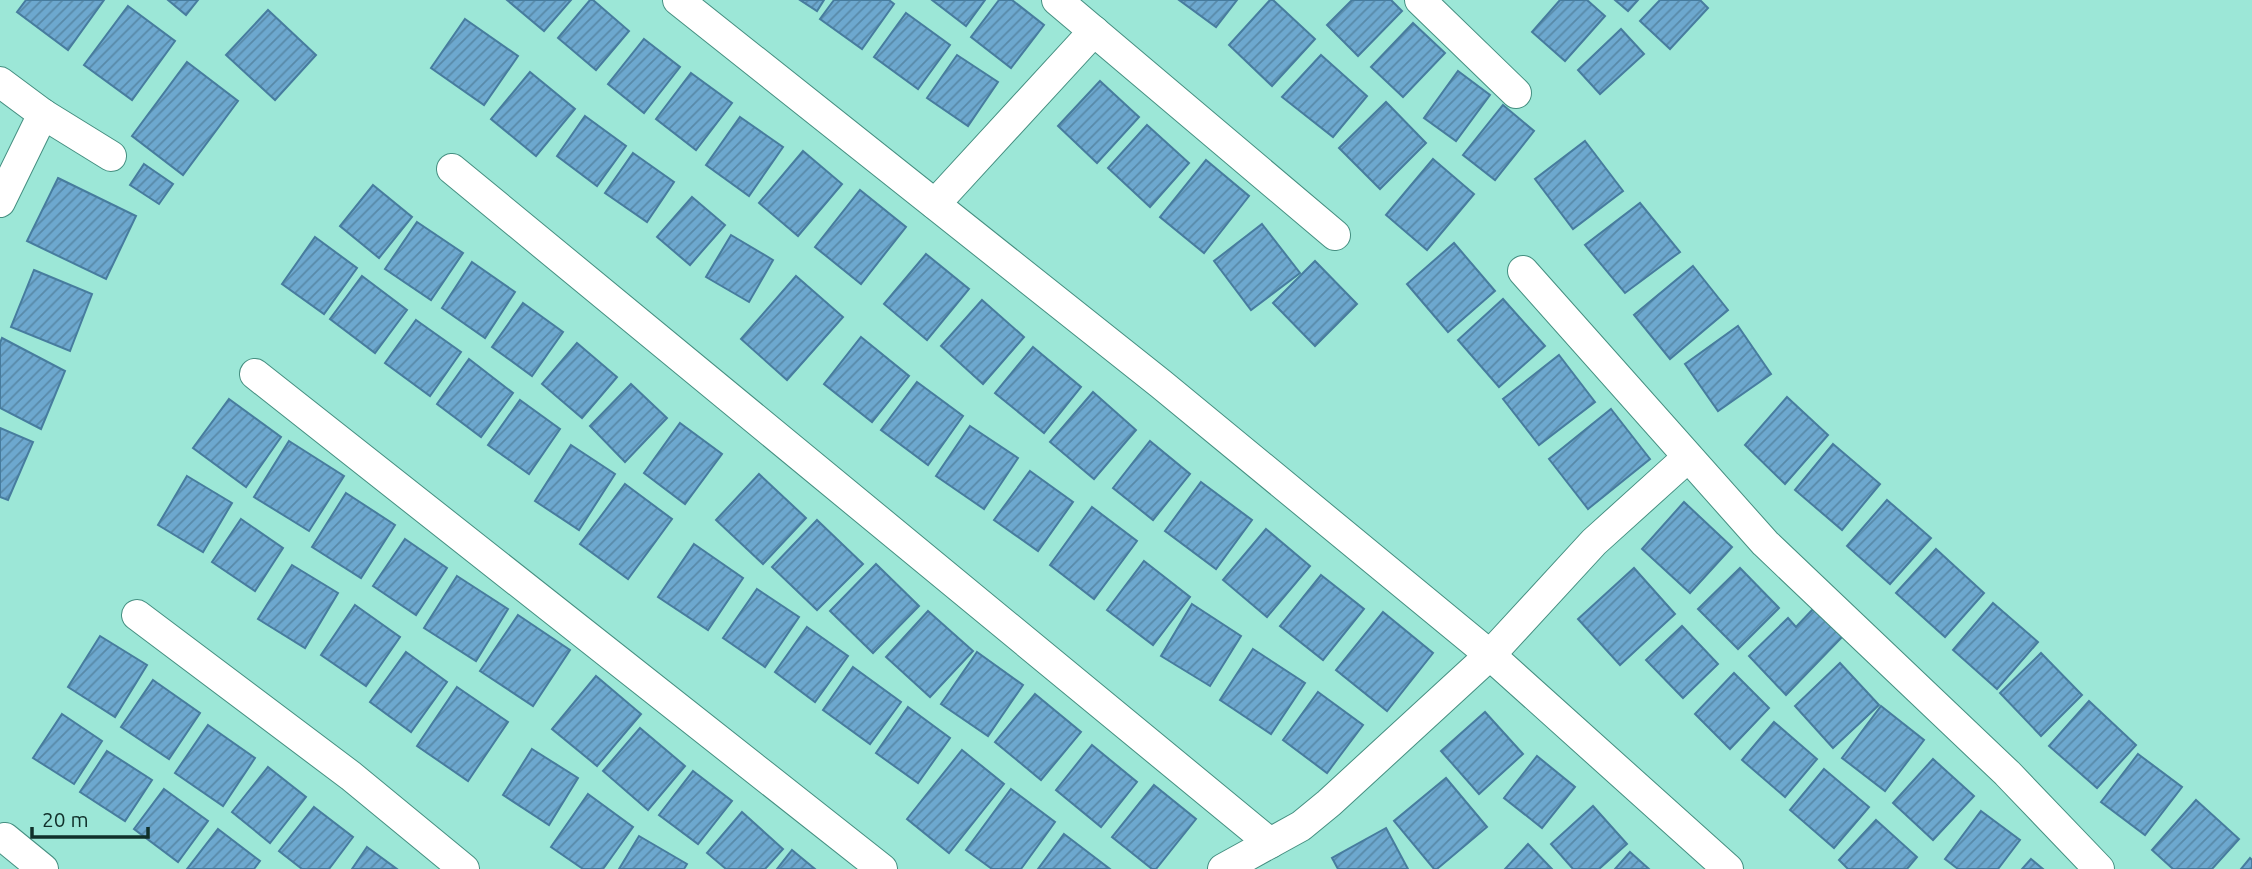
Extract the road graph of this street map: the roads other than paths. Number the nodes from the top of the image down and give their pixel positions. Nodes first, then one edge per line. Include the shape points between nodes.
1 (678, 0) edge
2 (1057, 0) edge
3 (1420, 0) edge
4 (1094, 32) junction
5 (0, 82) edge
6 (1516, 93) dead end
7 (43, 114) junction
8 (111, 156) dead end
9 (452, 169) dead end
10 (0, 202) edge
11 (935, 204) junction
12 (1335, 235) dead end
13 (1523, 271) dead end
14 (255, 374) dead end
15 (1687, 458) junction
16 (137, 615) dead end
17 (1490, 655) junction
18 (5, 838) dead end
19 (1270, 843) junction
20 (43, 869) edge
21 (464, 869) edge
22 (883, 869) edge
23 (1223, 869) edge
24 (1728, 869) edge
25 (2099, 869) edge

1 - 11 street
2 - 4 street
3 - 6 street
4 - 11 street
4 - 12 street
5 - 7 street
7 - 8 street
7 - 10 street
9 - 19 street
11 - 17 street
13 - 15 street
14 - 22 street
15 - 17 street via 1594,542
15 - 25 street via 1765,543 2007,773
16 - 21 street via 351,776
17 - 19 street via 1329,803
17 - 24 street
18 - 20 street
19 - 23 street

